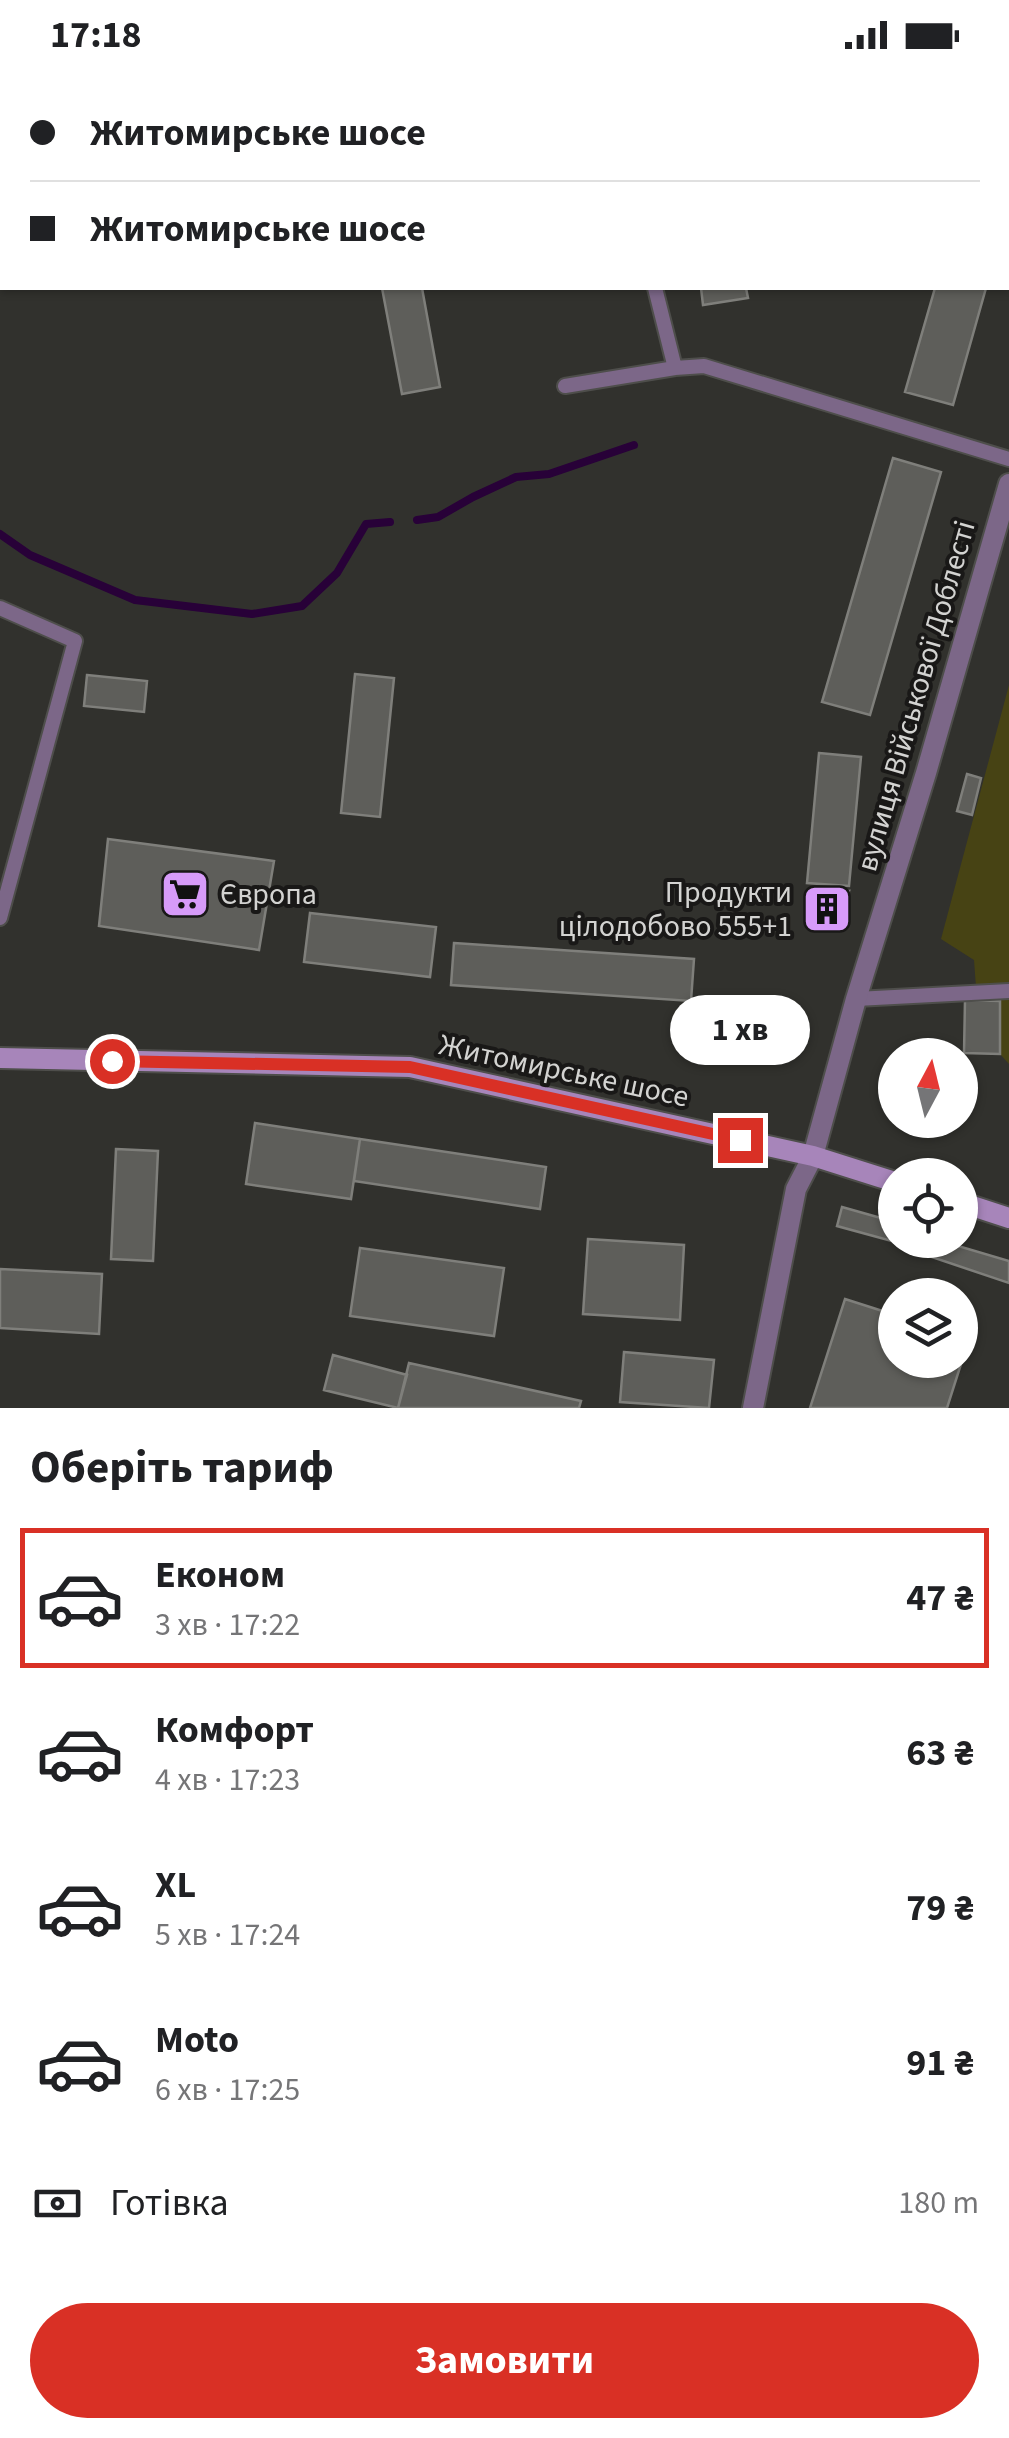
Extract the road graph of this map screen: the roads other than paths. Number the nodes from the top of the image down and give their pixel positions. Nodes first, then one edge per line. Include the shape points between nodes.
1 (654, 290) edge
2 (674, 368) junction
3 (564, 386) dead end
4 (1009, 459) edge
5 (1009, 484) edge
6 (0, 608) edge
7 (0, 918) edge
8 (1009, 992) edge
9 (856, 999) junction
10 (0, 1058) edge
11 (813, 1156) junction
12 (878, 1177) edge
13 (978, 1208) edge
14 (1009, 1218) edge
15 (753, 1408) edge

1 - 2 lane
2 - 3 lane
2 - 4 lane via 704,366
5 - 9 street, вулиця Військової Доблесті
6 - 7 lane via 74,642
8 - 9 lane
9 - 11 street, вулиця Військової Доблесті
10 - 11 main road, Житомирське шосе via 410,1067
11 - 12 main road, Житомирське шосе
11 - 15 street, вулиця Військової Доблесті via 796,1189
13 - 14 main road

